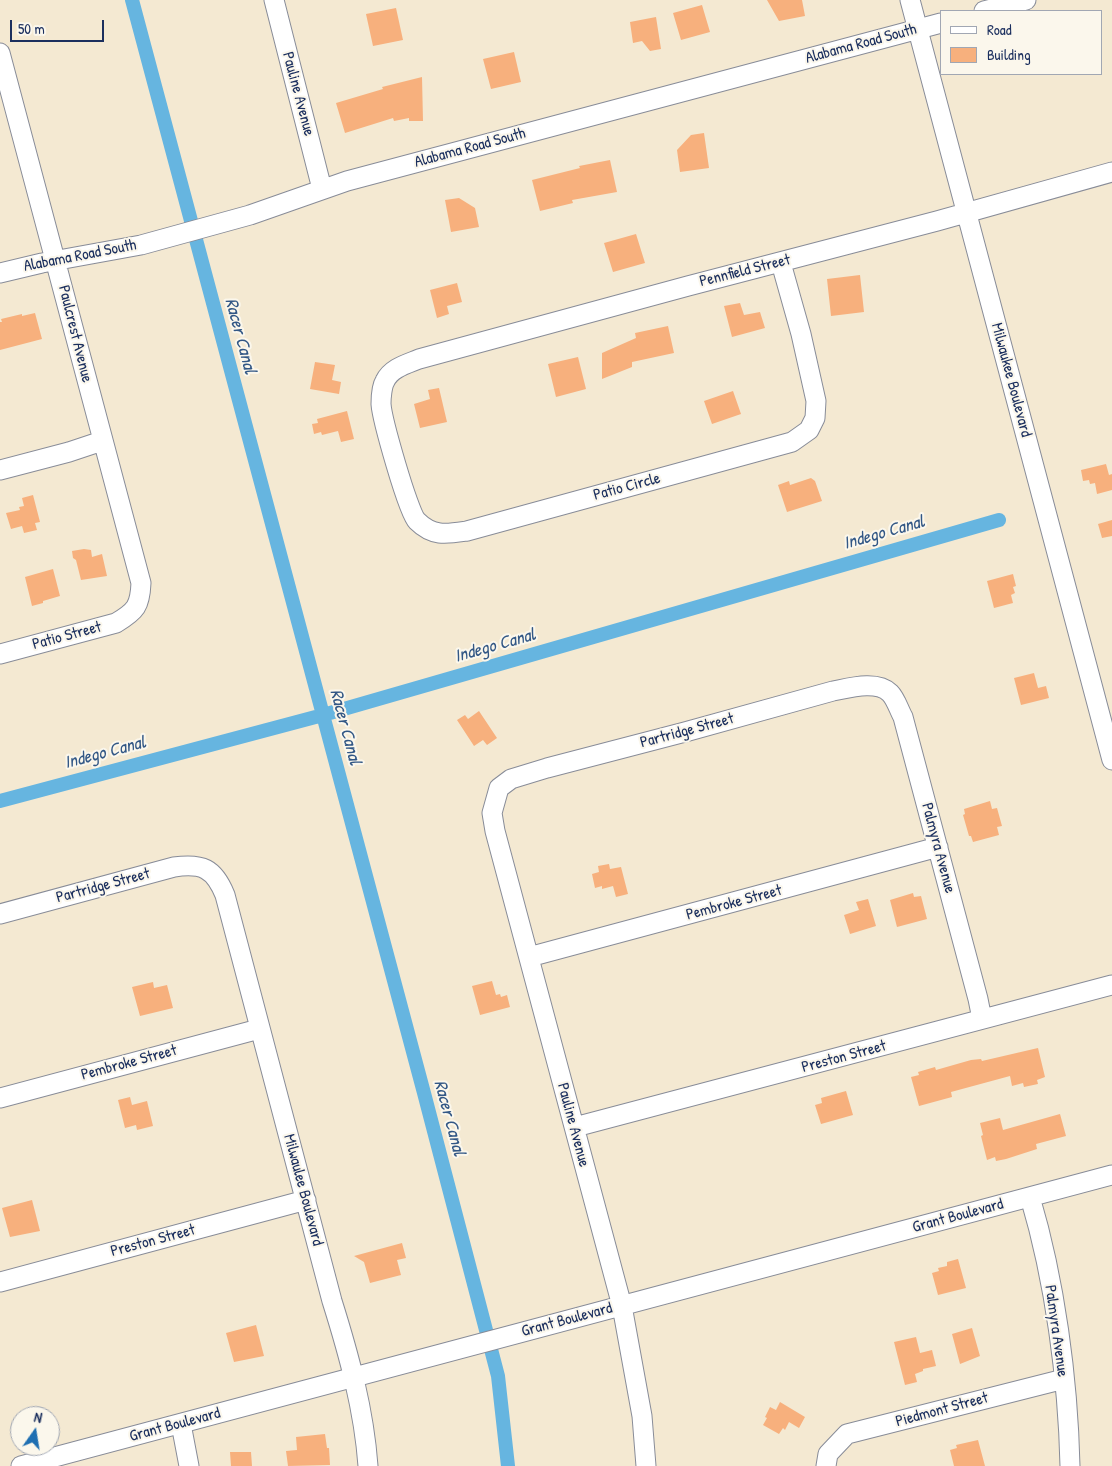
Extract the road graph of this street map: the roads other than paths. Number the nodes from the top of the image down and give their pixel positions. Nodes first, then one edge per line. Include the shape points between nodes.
1 (910, 0) edge
2 (1026, 0) edge
3 (276, 1) edge
4 (988, 10) edge
5 (940, 23) edge
6 (916, 29) junction
7 (0, 53) edge
8 (3, 74) edge
9 (1112, 172) edge
10 (322, 189) junction
11 (966, 212) junction
12 (56, 260) junction
13 (781, 263) junction
14 (0, 273) edge
15 (384, 382) joint
16 (102, 440) junction
17 (0, 470) edge
18 (132, 613) joint
19 (0, 654) edge
20 (878, 687) joint
21 (1107, 725) edge
22 (1112, 760) edge
23 (499, 788) joint
24 (938, 847) junction
25 (0, 914) edge
26 (230, 916) joint
27 (529, 957) junction
28 (1112, 985) edge
29 (982, 1019) junction
30 (259, 1029) junction
31 (0, 1098) edge
32 (575, 1127) junction
33 (1112, 1175) edge
34 (1030, 1197) junction
35 (306, 1200) junction
36 (0, 1282) edge
37 (622, 1306) junction
38 (354, 1377) junction
39 (1064, 1379) junction
40 (181, 1424) junction
41 (827, 1460) edge
42 (21, 1466) edge
43 (189, 1466) edge
44 (368, 1466) edge
45 (646, 1466) edge
46 (1070, 1466) edge

1 - 6 street, Milwaukee Boulevard
2 - 4 street
3 - 10 street, Pauline Avenue
5 - 6 street, Alabama Road South
6 - 10 street, Alabama Road South
6 - 11 street, Milwaukee Boulevard
7 - 8 street, Paulcrest Avenue
8 - 12 street, Paulcrest Avenue
9 - 11 street, Pennfield Street
10 - 12 street, Alabama Road South via 250,215 166,238
11 - 13 street, Pennfield Street
11 - 21 street, Milwaukee Boulevard
12 - 14 street, Alabama Road South
12 - 16 street, Paulcrest Avenue
13 - 15 street, Pennfield Street via 419,359 393,370
13 - 15 street, Patio Circle via 816,402 815,418 809,430 792,442 482,527 448,534 432,532 416,520 409,507 384,419 381,403
16 - 17 street
16 - 18 street, Paulcrest Avenue via 141,583 140,599
18 - 19 street, Patio Street via 116,623
20 - 23 street, Partridge Street via 833,691 603,752 511,779
20 - 24 street, Palmyra Avenue via 890,694 903,718
21 - 22 street, Milwaukee Boulevard
23 - 27 street, Pauline Avenue via 492,813
24 - 27 street, Pembroke Street
24 - 29 street, Palmyra Avenue
25 - 26 street, Partridge Street via 190,864 206,868 219,880
26 - 30 street, Milwaulee Boulevard
27 - 32 street, Pauline Avenue
28 - 29 street, Preston Street
29 - 32 street, Preston Street
30 - 31 street, Pembroke Street
30 - 35 street, Milwaulee Boulevard
32 - 37 street, Pauline Avenue
33 - 34 street, Grant Boulevard
34 - 37 street, Grant Boulevard
34 - 39 street, Palmyra Avenue via 1044,1249
35 - 36 street, Preston Street
35 - 38 street, Milwaulee Boulevard
37 - 38 street, Grant Boulevard
37 - 45 street, Pauline Avenue via 642,1416
38 - 40 street, Grant Boulevard
38 - 44 street, Milwaulee Boulevard
39 - 41 street, Piedmont Street via 848,1434
39 - 46 street, Palmyra Avenue
40 - 42 street, Grant Boulevard
40 - 43 street

